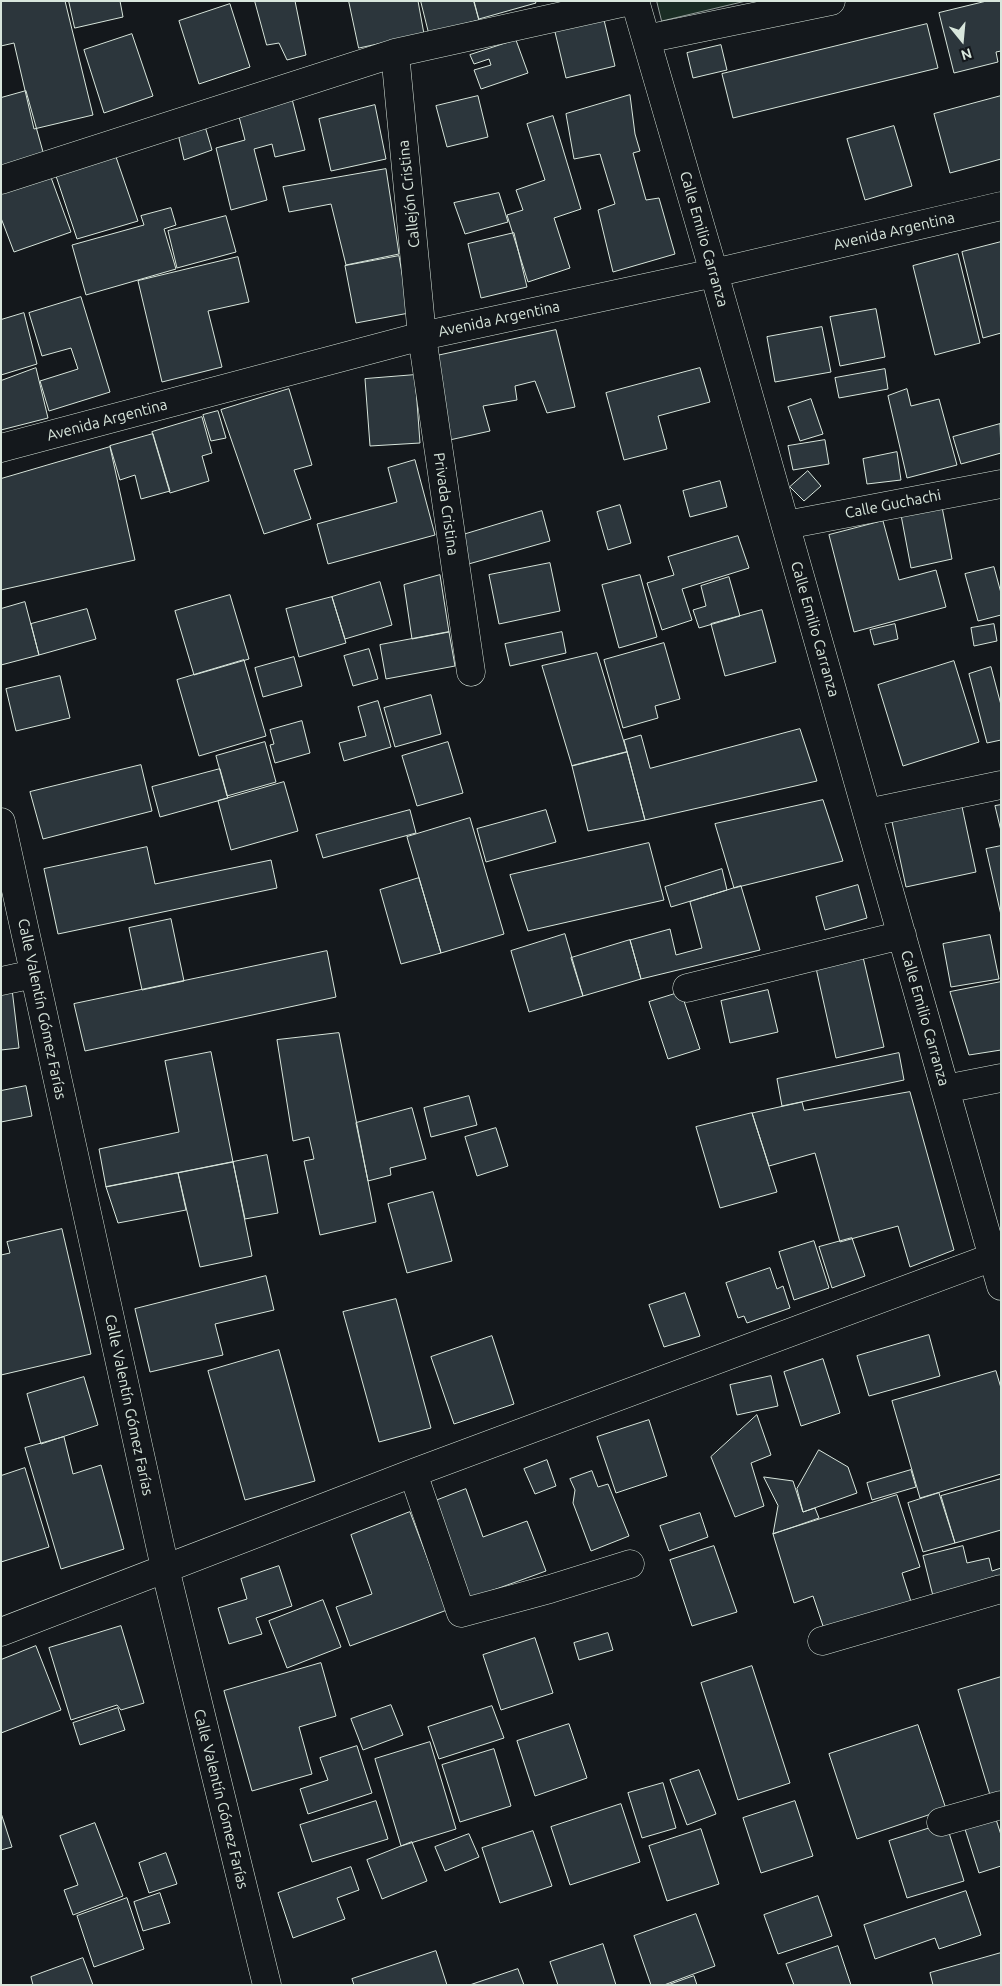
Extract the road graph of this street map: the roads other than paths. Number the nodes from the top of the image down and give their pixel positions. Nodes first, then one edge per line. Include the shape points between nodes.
1 (630, 1) edge
2 (635, 1) edge
3 (831, 1) edge
4 (646, 39) junction
5 (395, 53) junction
6 (1, 180) edge
7 (1001, 206) edge
8 (714, 273) junction
9 (422, 336) junction
10 (1, 448) edge
11 (1001, 484) edge
12 (786, 524) junction
13 (471, 672) dead end
14 (1001, 785) edge
15 (867, 813) junction
16 (1, 822) edge
17 (902, 935) junction
18 (34, 974) junction
19 (1, 980) edge
20 (687, 988) dead end
21 (1001, 1078) edge
22 (945, 1089) junction
23 (997, 1255) edge
24 (1001, 1286) edge
25 (413, 1473) junction
26 (630, 1564) dead end
27 (165, 1568) junction
28 (1001, 1589) edge
29 (1, 1632) edge
30 (822, 1641) dead end
31 (1001, 1805) edge
32 (941, 1822) dead end
33 (267, 1985) edge

1 - 5 street
2 - 4 street, Calle Emilio Carranza
3 - 4 street
4 - 8 street, Calle Emilio Carranza
5 - 6 street
5 - 9 street, Callejón Cristina
7 - 8 street, Avenida Argentina
8 - 9 street, Avenida Argentina
8 - 12 street, Calle Emilio Carranza
9 - 10 street, Avenida Argentina
9 - 13 street, Privada Cristina
11 - 12 street, Calle Guchachi
12 - 15 street, Calle Emilio Carranza
14 - 15 street
15 - 17 street, Calle Emilio Carranza
16 - 18 street, Calle Valentín Gómez Farías
17 - 20 street
17 - 22 street, Calle Emilio Carranza
18 - 19 street
18 - 27 street, Calle Valentín Gómez Farías
21 - 22 street
22 - 23 street, Calle Emilio Carranza
23 - 24 street, Calle Emilio Carranza
23 - 25 street
25 - 26 street via 461,1613
25 - 27 street
27 - 29 street
27 - 33 street, Calle Valentín Gómez Farías
28 - 30 street
31 - 32 street

